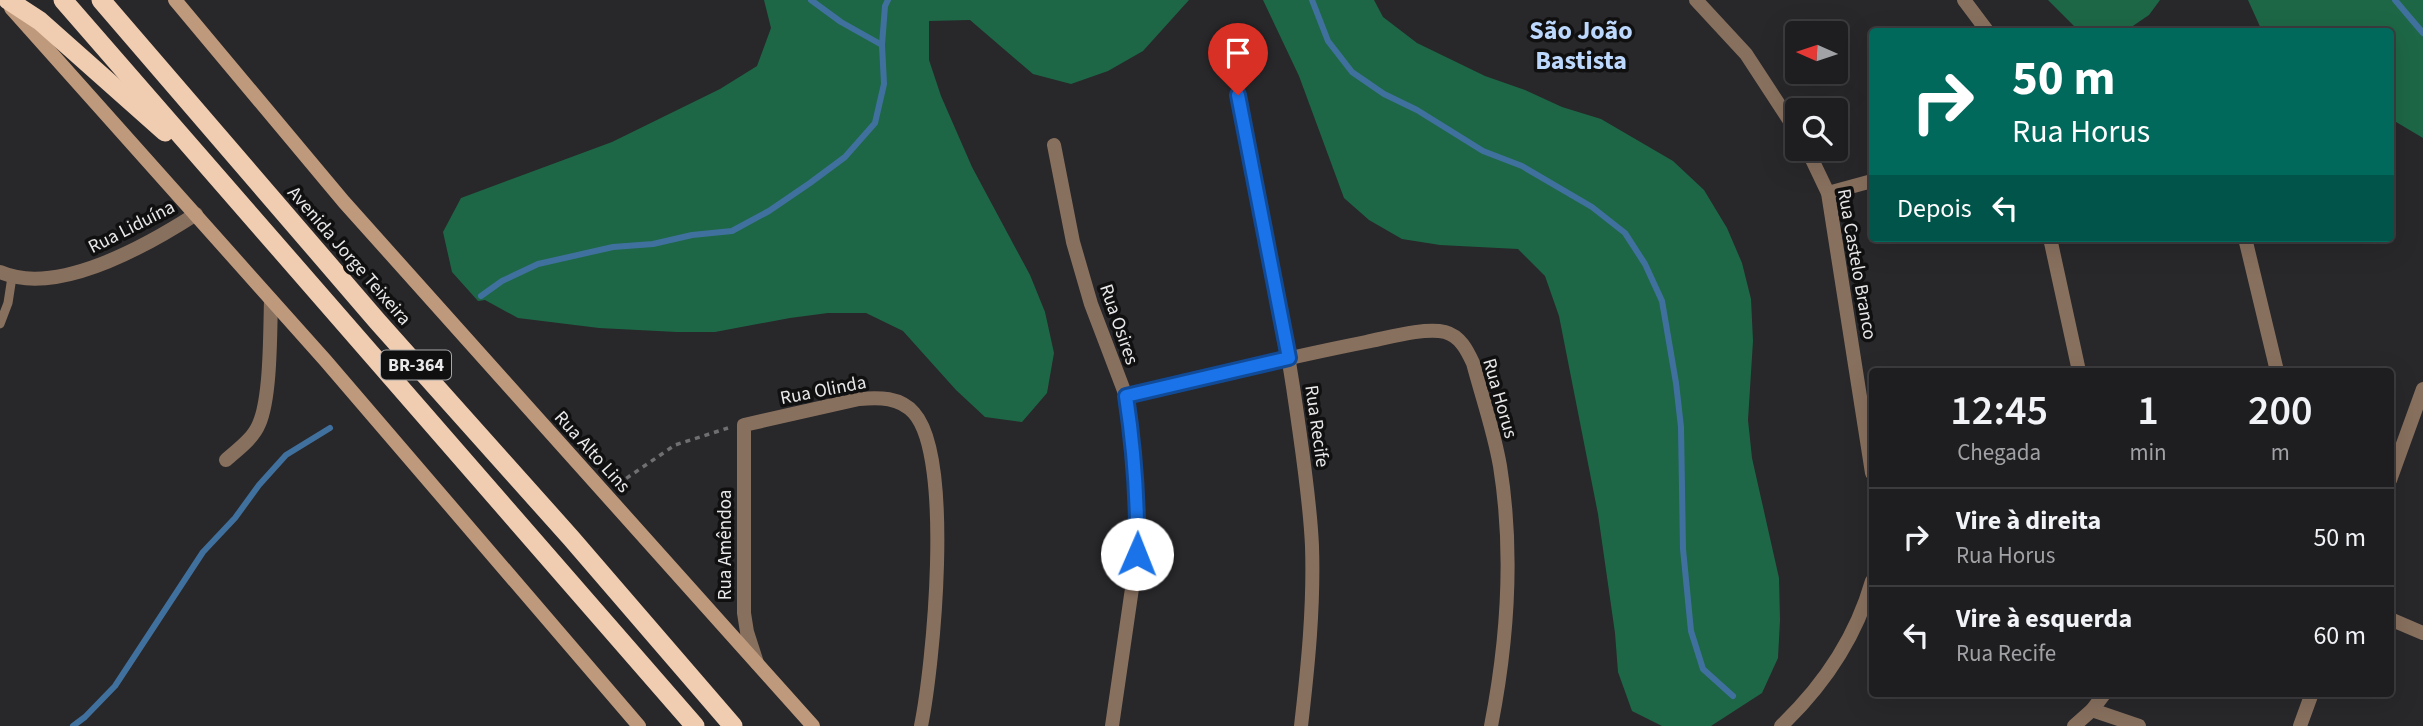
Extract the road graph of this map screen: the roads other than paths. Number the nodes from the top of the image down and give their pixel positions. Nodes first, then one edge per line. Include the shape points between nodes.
1 (6, 0) edge
2 (64, 0) edge
3 (101, 0) edge
4 (112, 0) edge
5 (175, 0) edge
6 (1696, 0) edge
7 (1964, 0) edge
8 (126, 28) junction
9 (1985, 28) edge
10 (1238, 95) dead end
11 (1785, 114) edge
12 (1054, 145) dead end
13 (1813, 161) edge
14 (1869, 182) edge
15 (1828, 193) junction
16 (238, 201) junction
17 (196, 214) junction
18 (2051, 242) edge
19 (2246, 242) edge
20 (6, 274) edge
21 (271, 300) junction
22 (0, 324) edge
23 (1289, 358) junction
24 (2078, 368) edge
25 (2276, 368) edge
26 (2423, 389) edge
27 (1126, 396) junction
28 (744, 425) joint
29 (1869, 454) edge
30 (226, 460) dead end
31 (2394, 469) edge
32 (1869, 589) edge
33 (2394, 621) edge
34 (2423, 633) edge
35 (757, 663) junction
36 (2102, 697) edge
37 (2311, 697) edge
38 (2092, 710) junction
39 (639, 726) edge
40 (695, 726) edge
41 (733, 726) edge
42 (813, 726) edge
43 (921, 726) edge
44 (1112, 726) edge
45 (1301, 726) edge
46 (1491, 726) edge
47 (1781, 726) edge
48 (2074, 726) edge
49 (2139, 726) edge
50 (2300, 726) edge

1 - 16 highway via 40,21
1 - 17 main road
2 - 16 highway, BR-364
3 - 8 highway, Avenida Jorge Teixeira / BR-364
4 - 8 highway
5 - 35 main road, Rua Alto Lins via 344,202
6 - 11 street via 1746,54
7 - 9 street
8 - 41 highway, Avenida Jorge Teixeira / BR-364 via 377,322
10 - 23 street, Rua Recife
12 - 27 street, Rua Osires via 1073,242
13 - 15 street, Rua Castelo Branco
14 - 15 street
15 - 29 street, Rua Castelo Branco
16 - 40 highway, BR-364
17 - 20 street, Rua Liduína via 117,260 91,269 37,278
17 - 21 main road
18 - 24 street
19 - 25 street
20 - 22 lane via 8,303
21 - 30 street via 259,424
21 - 39 main road
23 - 27 street, Rua Horus
23 - 45 street, Rua Recife via 1312,544 1310,645
23 - 46 street, Rua Horus via 1440,331 1455,337 1468,352 1500,463 1508,527 1504,647
26 - 31 street
27 - 44 street, Rua Osires via 1134,455 1137,554
28 - 35 street, Rua Amêndoa via 744,613
28 - 43 street, Rua Olinda via 874,397 905,406 922,425 932,460 938,556
32 - 47 street via 1834,665
33 - 34 street
35 - 42 main road, Rua Alto Lins
36 - 38 street
37 - 50 street
38 - 48 street
38 - 49 street

